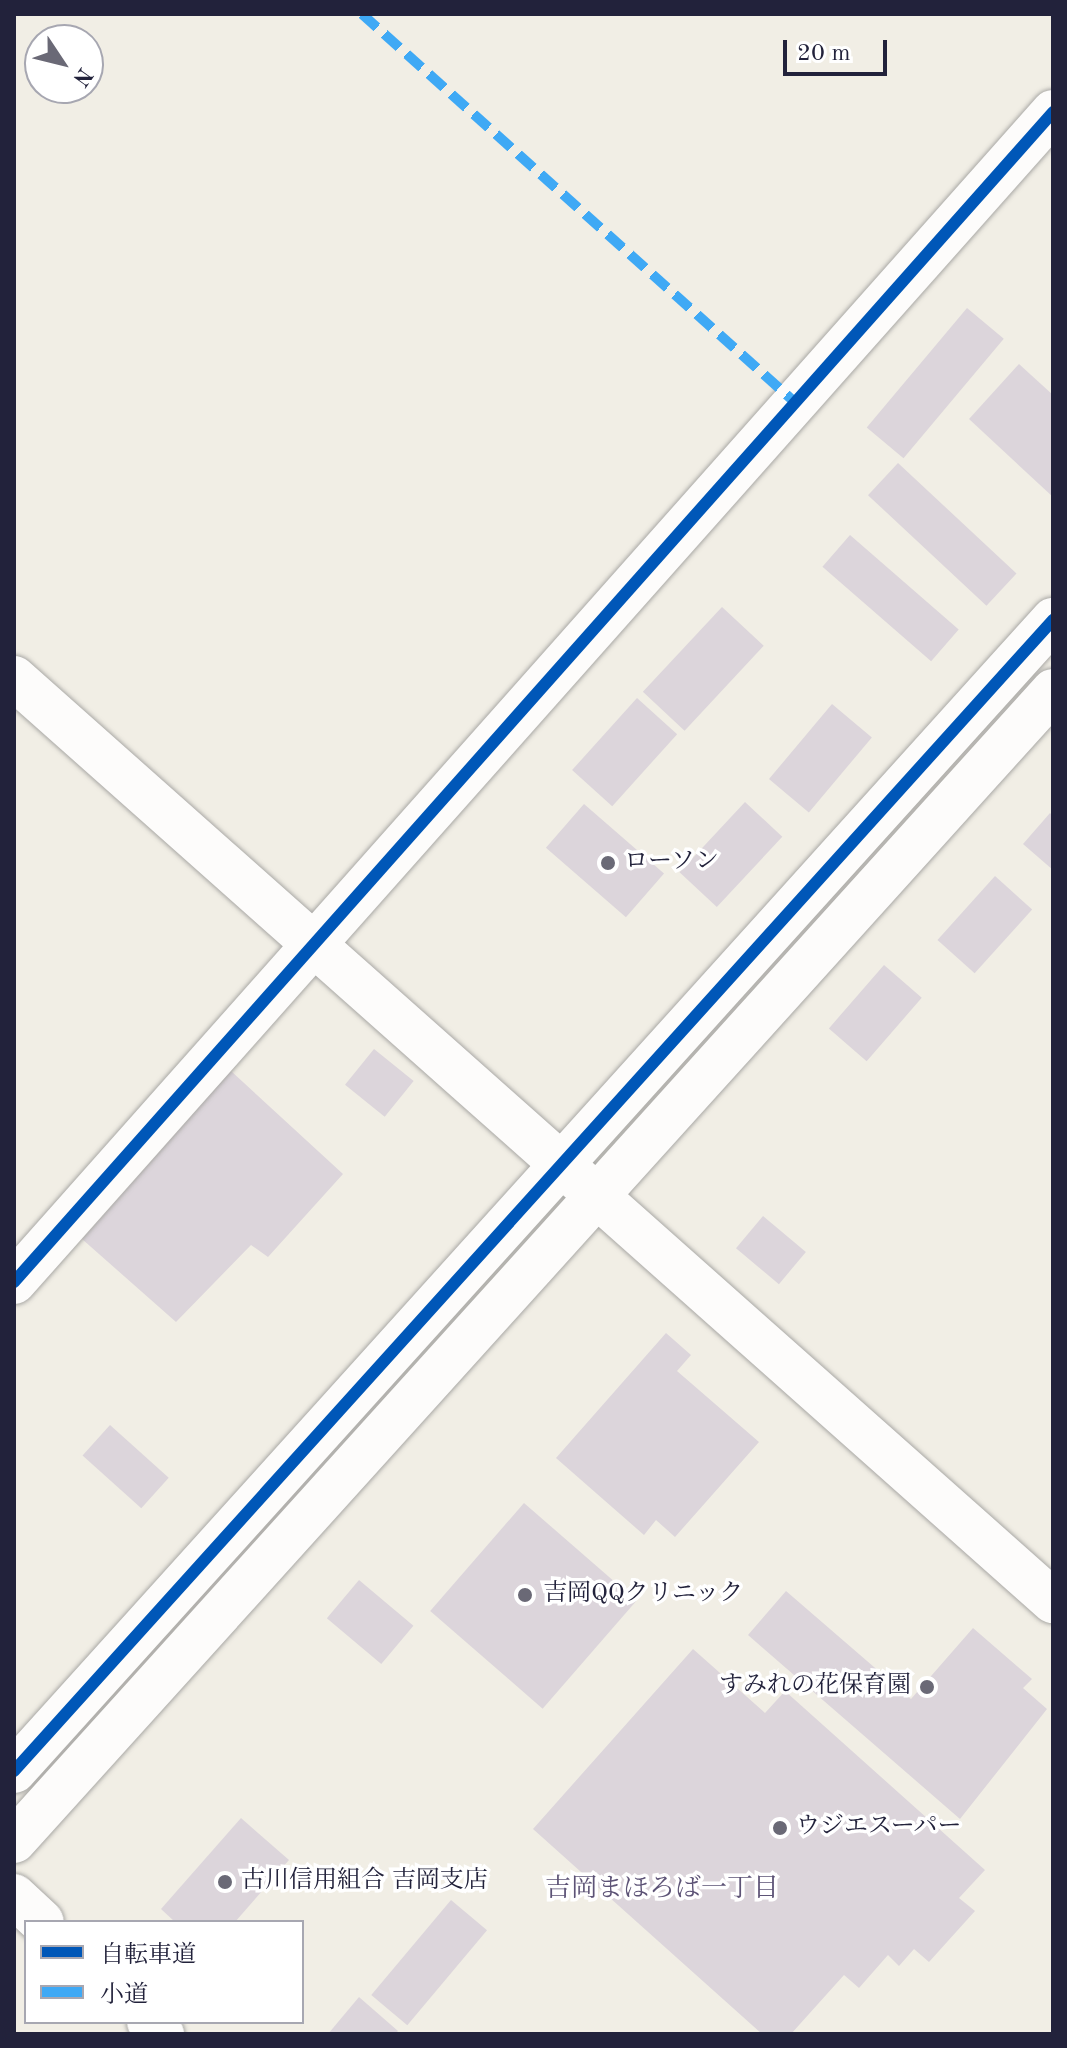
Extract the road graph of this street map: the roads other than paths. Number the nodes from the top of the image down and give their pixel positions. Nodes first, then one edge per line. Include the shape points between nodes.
1 (1053, 112) edge
2 (1053, 620) edge
3 (14, 678) edge
4 (1053, 691) edge
5 (316, 947) junction
6 (559, 1167) junction
7 (596, 1198) junction
8 (14, 1282) edge
9 (1053, 1601) edge
10 (14, 1771) edge
11 (14, 1841) edge
12 (14, 1896) edge
13 (40, 1920) edge

1 - 5 street
2 - 6 street
3 - 5 street
4 - 7 street
5 - 6 street
5 - 8 street
6 - 7 street
6 - 10 street
7 - 9 street
7 - 11 street
12 - 13 street

